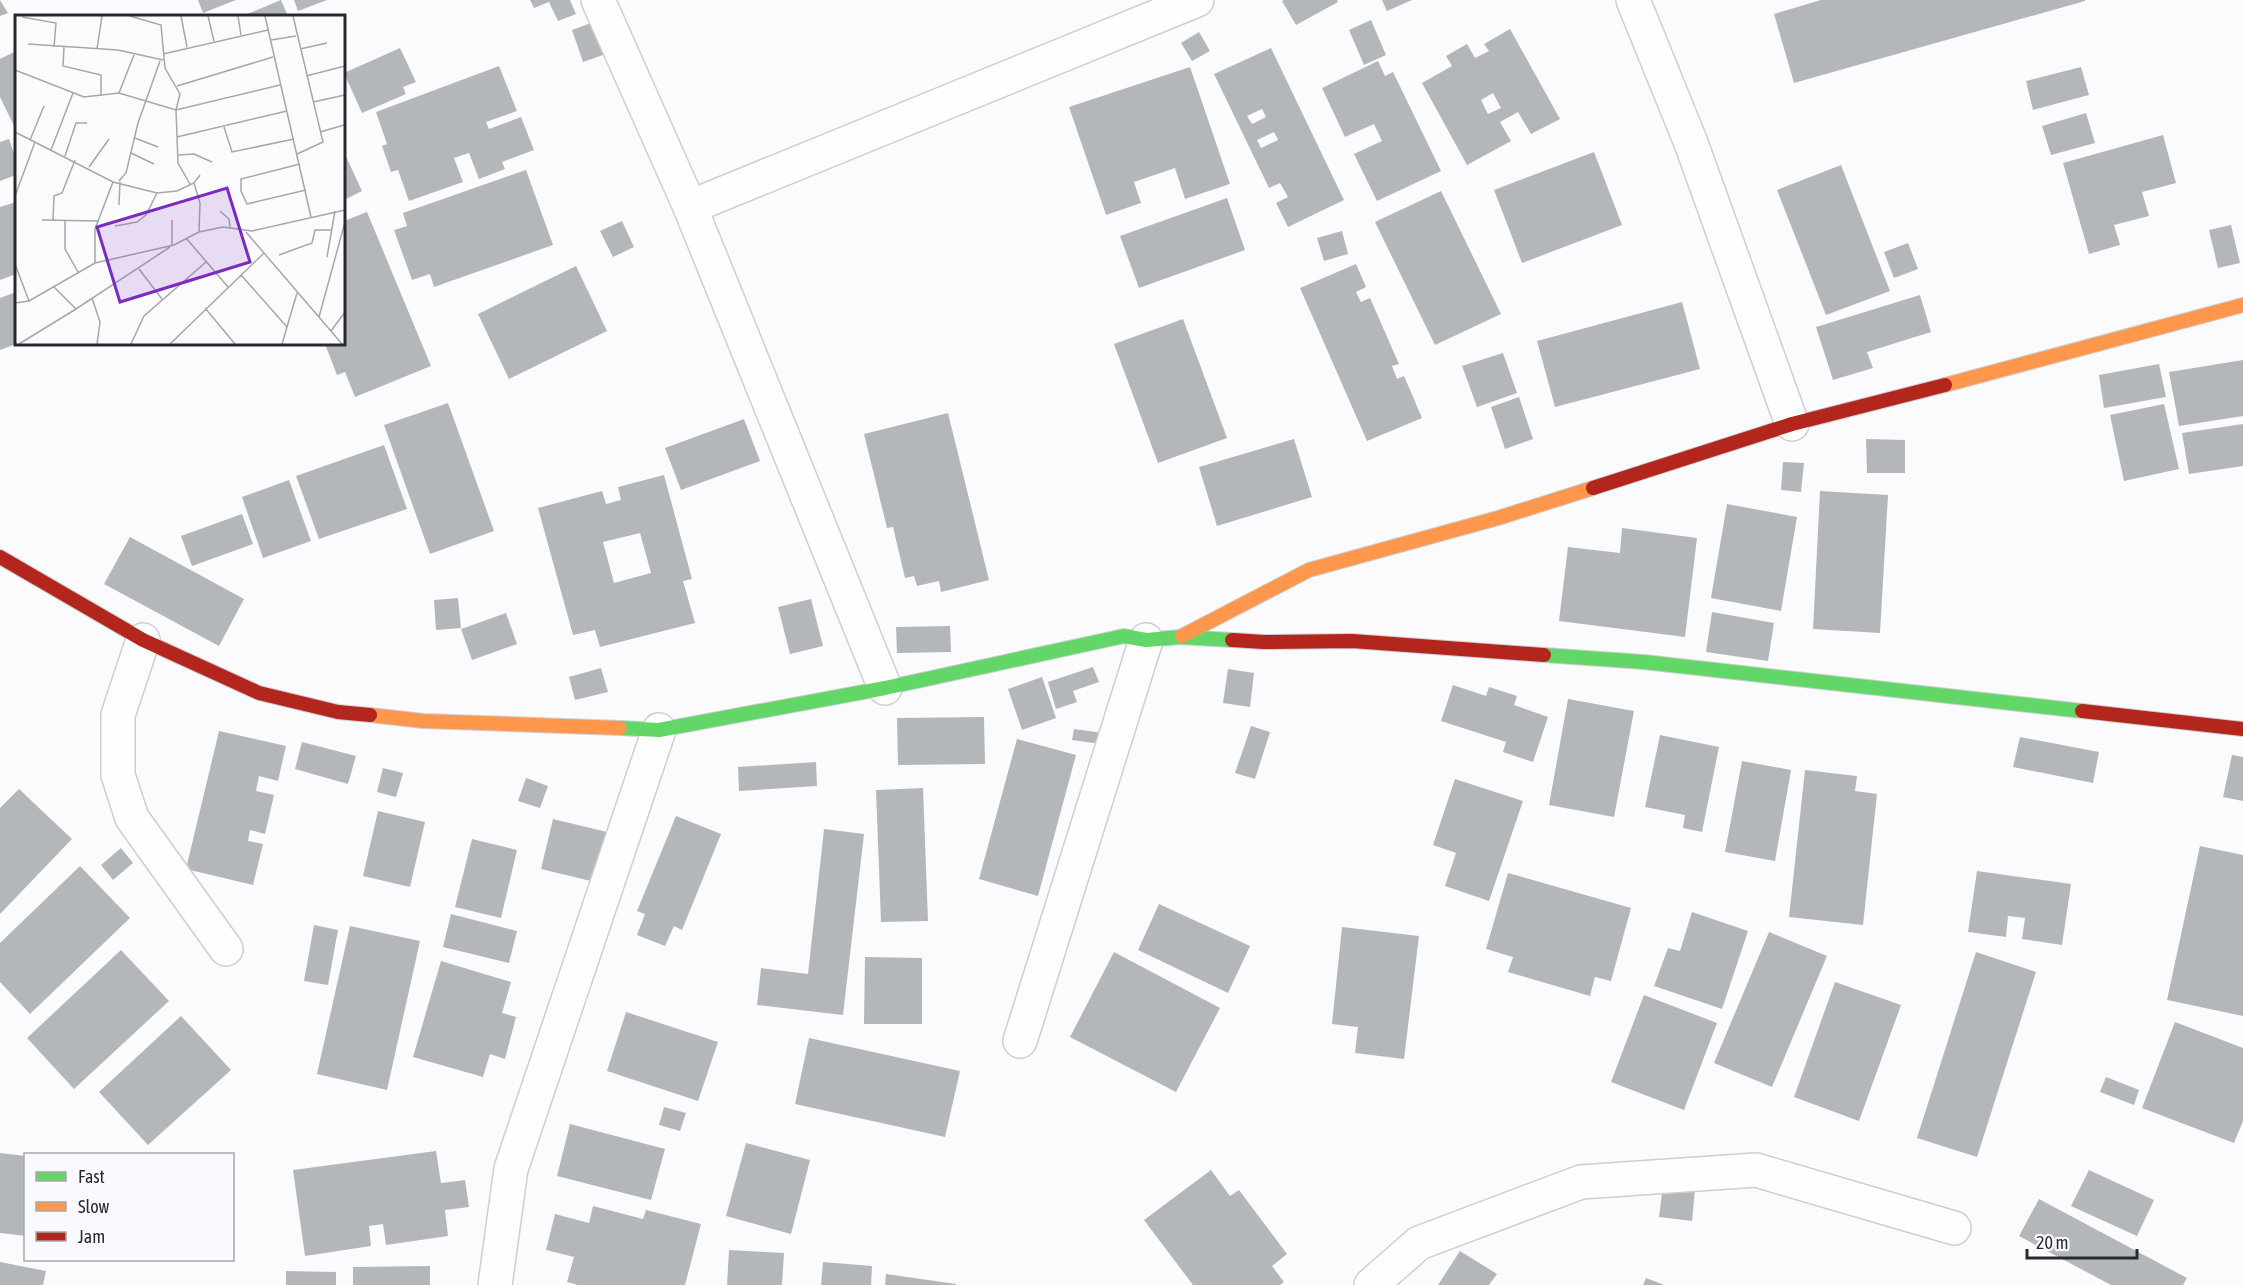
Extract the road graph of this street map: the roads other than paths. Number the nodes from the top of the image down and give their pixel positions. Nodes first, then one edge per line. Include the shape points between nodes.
1 (598, 0) edge
2 (1197, 0) edge
3 (1633, 0) edge
4 (690, 207) junction
5 (2243, 305) edge
6 (1792, 424) junction
7 (0, 557) edge
8 (1180, 637) junction
9 (143, 640) junction
10 (1146, 640) junction
11 (885, 688) junction
12 (2243, 729) edge
13 (659, 730) junction
14 (226, 949) dead end
15 (1020, 1041) dead end
16 (1954, 1228) dead end
17 (495, 1285) edge
18 (1371, 1285) edge

1 - 4 street
2 - 4 street
3 - 6 street via 1691,143
4 - 11 street
5 - 6 street
6 - 8 street via 1498,518 1309,570
7 - 9 street
8 - 10 street
8 - 12 street via 1264,642 1352,641 1644,662
9 - 13 street via 259,693 338,712 423,721
9 - 14 street via 118,715 118,775 132,818
10 - 11 street via 1124,636
10 - 15 street
11 - 13 street
13 - 17 street via 511,1169
16 - 18 street via 1756,1170 1581,1182 1419,1244

